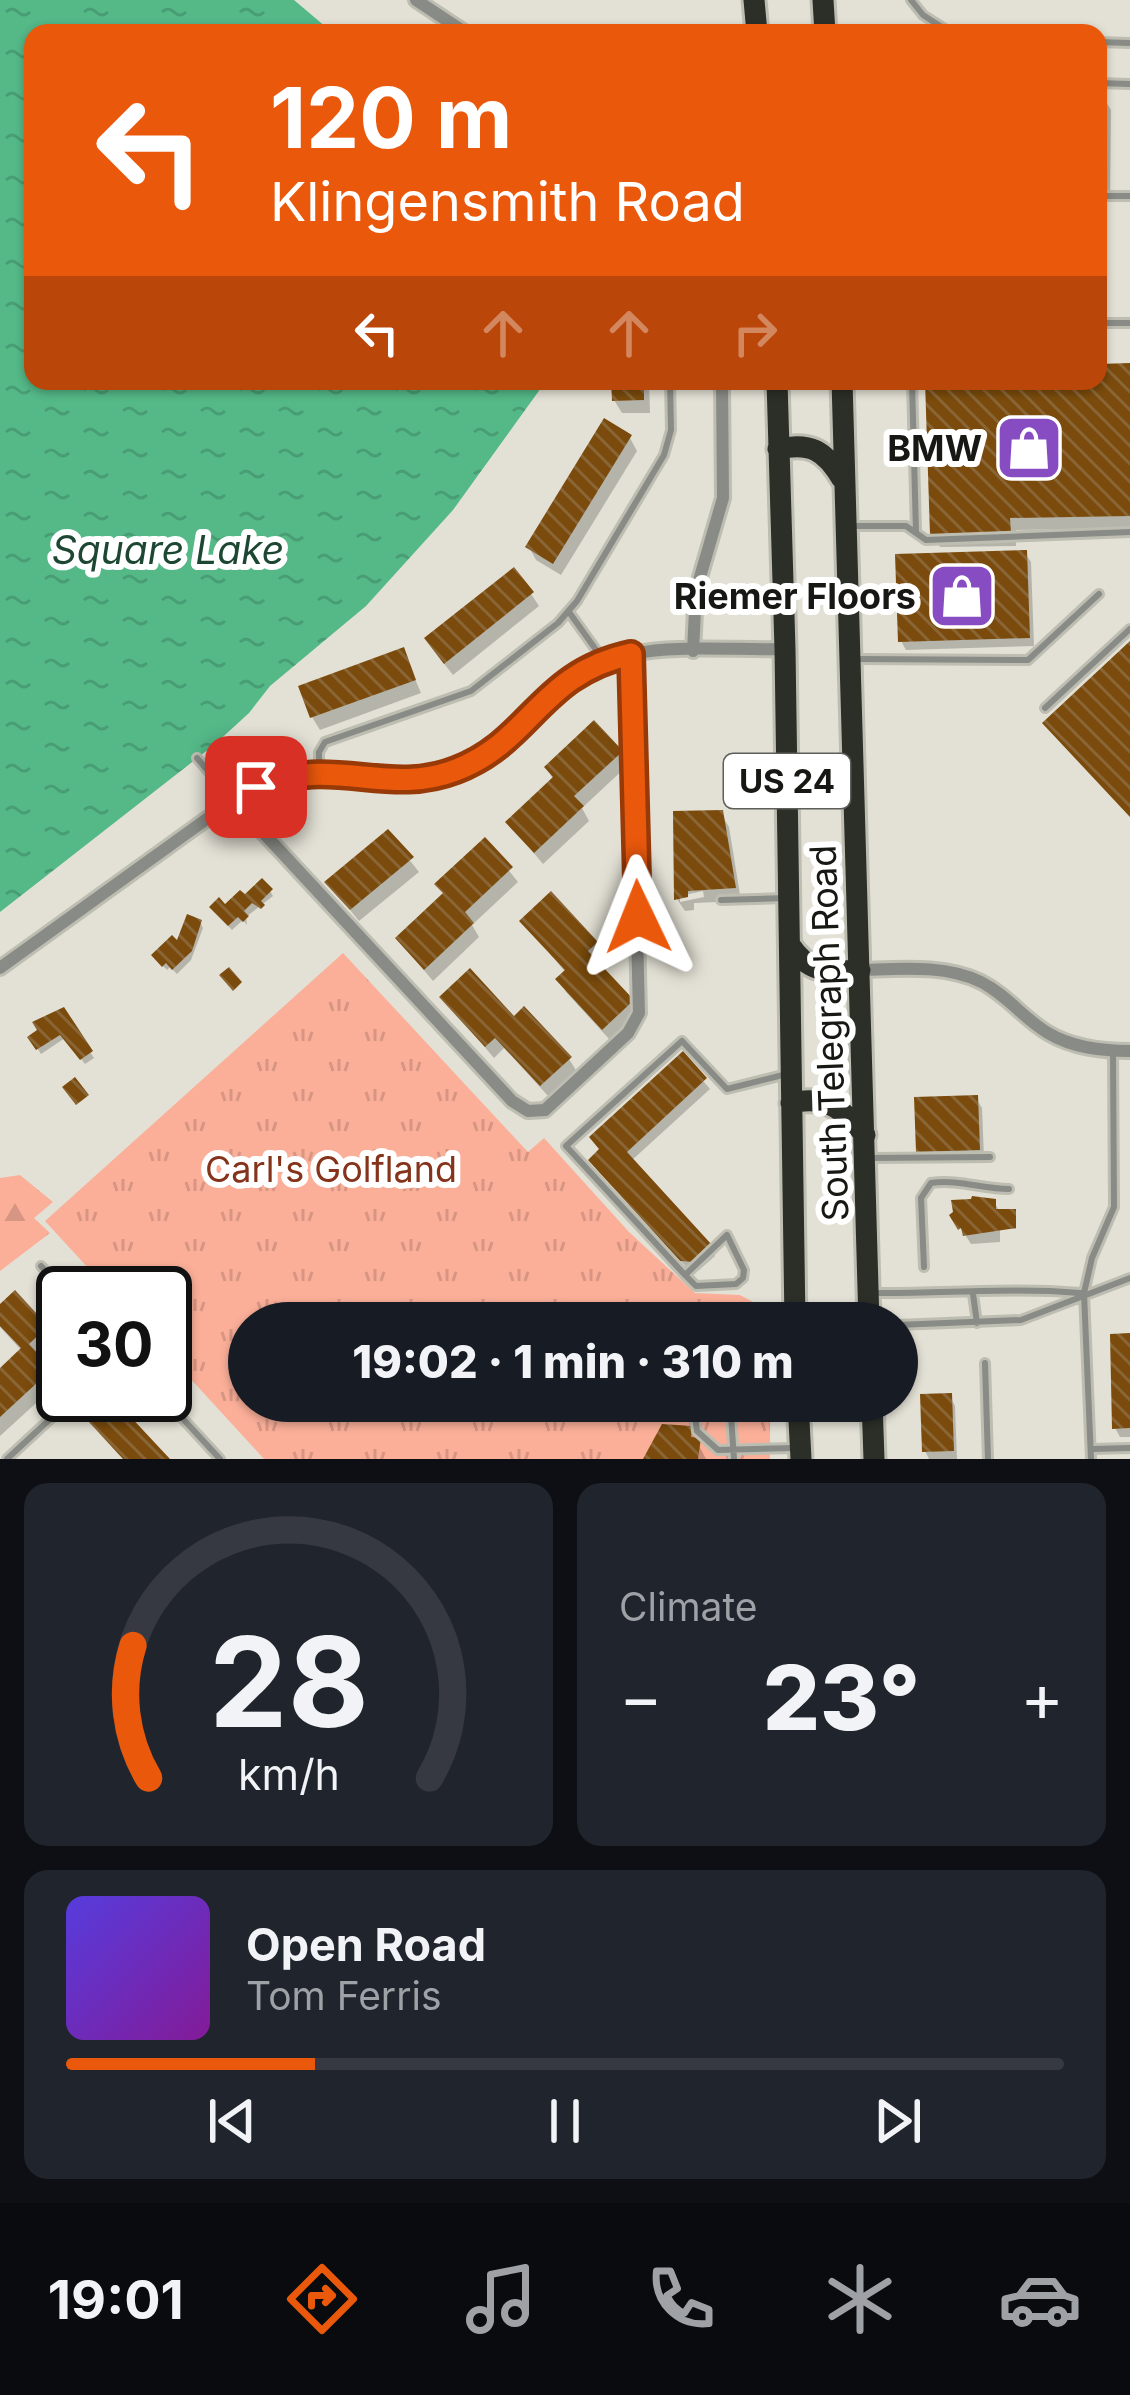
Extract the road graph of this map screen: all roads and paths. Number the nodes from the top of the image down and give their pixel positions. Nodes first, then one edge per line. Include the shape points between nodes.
1 (416, 0) edge
2 (911, 0) edge
3 (452, 24) edge
4 (936, 24) edge
5 (670, 390) edge
6 (722, 390) edge
7 (777, 390) edge
8 (842, 390) edge
9 (912, 390) edge
10 (778, 449) junction
11 (843, 479) junction
12 (844, 526) junction
13 (916, 532) junction
14 (1130, 532) edge
15 (1099, 593) dead end
16 (569, 612) junction
17 (1130, 629) edge
18 (785, 649) junction
19 (693, 651) junction
20 (631, 654) junction
21 (848, 659) junction
22 (604, 661) junction
23 (1045, 708) dead end
24 (197, 758) dead end
25 (319, 771) junction
26 (233, 800) junction
27 (789, 898) junction
28 (722, 900) dead end
29 (790, 945) junction
30 (0, 968) edge
31 (860, 970) junction
32 (1114, 1051) junction
33 (1130, 1051) edge
34 (791, 1073) junction
35 (791, 1103) junction
36 (865, 1147) junction
37 (990, 1156) dead end
38 (1009, 1189) dead end
39 (925, 1267) dead end
40 (685, 1275) junction
41 (1130, 1278) edge
42 (869, 1293) junction
43 (973, 1294) junction
44 (1084, 1294) junction
45 (795, 1302) edge
46 (869, 1302) edge
47 (976, 1323) junction
48 (918, 1324) edge
49 (985, 1363) dead end
50 (47, 1422) edge
51 (185, 1422) edge
52 (696, 1422) edge
53 (732, 1422) edge
54 (799, 1422) edge
55 (873, 1422) edge
56 (1130, 1448) edge
57 (801, 1454) edge
58 (1091, 1454) edge
59 (734, 1455) edge
60 (7, 1459) edge
61 (220, 1459) edge
62 (874, 1459) edge
63 (988, 1459) edge

1 - 3 street
2 - 4 lane
5 - 16 lane via 664,455
6 - 19 street via 722,505 696,591
7 - 10 highway, South Telegraph Road / US 24
8 - 11 highway, South Telegraph Road / US 24
9 - 13 lane
10 - 11 highway via 814,449
10 - 18 highway, South Telegraph Road / US 24
11 - 12 highway, South Telegraph Road / US 24
12 - 13 lane
12 - 21 highway, South Telegraph Road / US 24
13 - 14 lane via 926,540
15 - 21 lane via 1028,660
16 - 22 lane
16 - 25 lane via 470,691 326,742
17 - 23 lane
18 - 19 street
18 - 27 highway, South Telegraph Road / US 24
19 - 20 street
20 - 22 street
20 - 26 street via 639,1013 548,1108 528,1111 512,1101
21 - 31 highway, South Telegraph Road / US 24
22 - 25 street via 566,680 498,747 454,771 398,780
24 - 26 lane
25 - 26 street via 276,778
26 - 30 street
27 - 28 lane
27 - 29 highway, South Telegraph Road / US 24
29 - 31 highway via 818,971
29 - 34 highway, South Telegraph Road / US 24
31 - 32 street via 976,979 1048,1033
31 - 36 highway, South Telegraph Road / US 24
32 - 33 street
32 - 44 lane via 1114,1207
34 - 35 highway, South Telegraph Road / US 24
34 - 40 lane via 727,1089 682,1041 566,1146
35 - 36 highway via 834,1104
35 - 45 highway, South Telegraph Road / US 24
36 - 37 lane
36 - 42 highway, South Telegraph Road / US 24
38 - 39 lane via 931,1183 921,1198
40 - 40 lane via 727,1235 744,1270 736,1284 696,1286
41 - 44 lane
42 - 43 lane
42 - 46 highway, South Telegraph Road / US 24
43 - 44 lane
43 - 47 lane
44 - 47 lane via 1021,1320
44 - 58 lane
47 - 48 lane
49 - 63 lane
50 - 60 lane
51 - 61 lane
52 - 59 lane via 718,1450
53 - 59 lane
54 - 57 highway
55 - 62 highway
56 - 58 lane
57 - 59 lane

